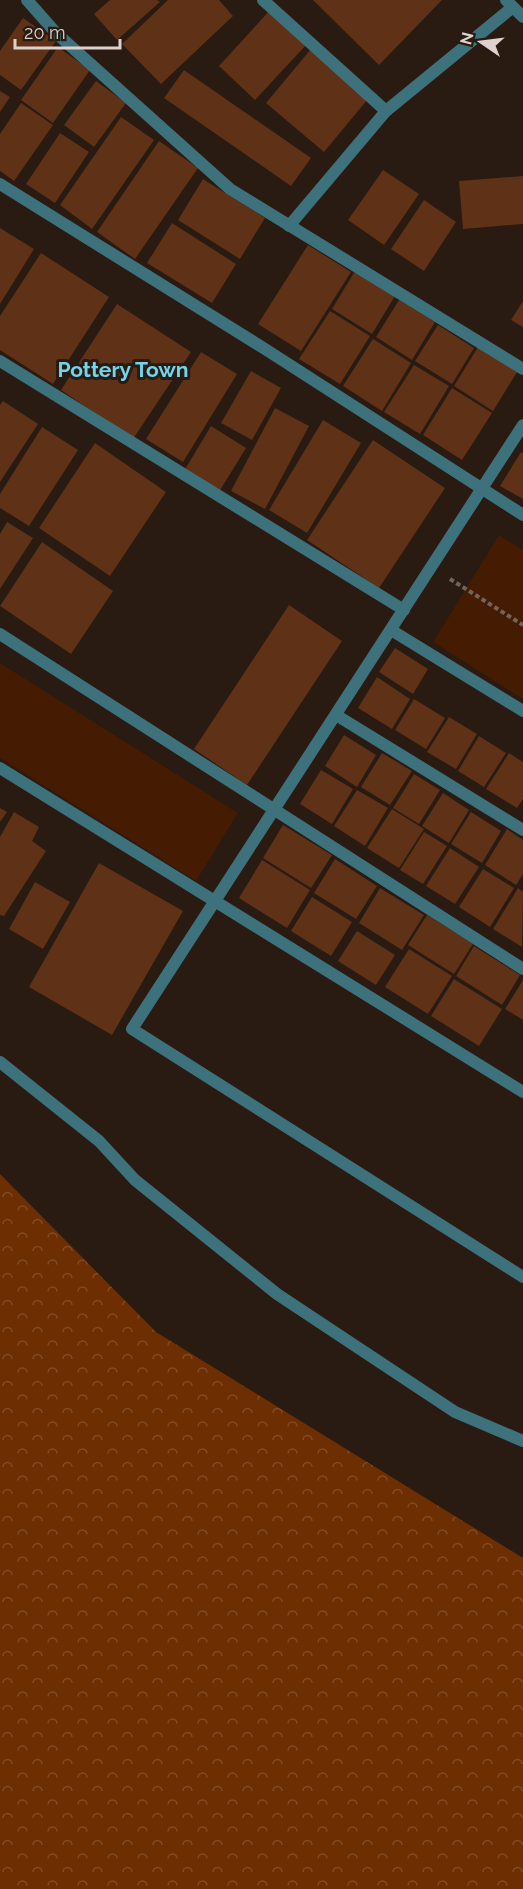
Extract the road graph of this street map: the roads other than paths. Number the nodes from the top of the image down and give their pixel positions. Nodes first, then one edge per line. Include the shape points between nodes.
1 (27, 0) edge
2 (263, 0) edge
3 (510, 4) edge
4 (523, 17) edge
5 (386, 111) junction
6 (0, 184) edge
7 (289, 226) junction
8 (0, 361) edge
9 (523, 369) edge
10 (523, 425) edge
11 (482, 489) junction
12 (523, 515) edge
13 (404, 610) junction
14 (391, 630) junction
15 (0, 634) edge
16 (523, 711) edge
17 (336, 715) junction
18 (0, 768) edge
19 (274, 811) junction
20 (523, 830) edge
21 (217, 901) junction
22 (523, 969) edge
23 (0, 1062) edge
24 (523, 1092) edge
25 (523, 1277) edge
26 (523, 1441) edge

1 - 7 street via 56,33 222,181
2 - 5 street
3 - 4 street
3 - 5 street
5 - 7 street
6 - 11 street
7 - 9 street
8 - 13 street
10 - 11 street
11 - 12 street
11 - 13 street
13 - 14 street
14 - 16 street
14 - 17 street
15 - 19 street
17 - 19 street
17 - 20 street
18 - 21 street
19 - 21 street
19 - 22 street
21 - 24 street
21 - 25 street via 132,1029
23 - 26 street via 99,1141 135,1180 277,1294 455,1412

